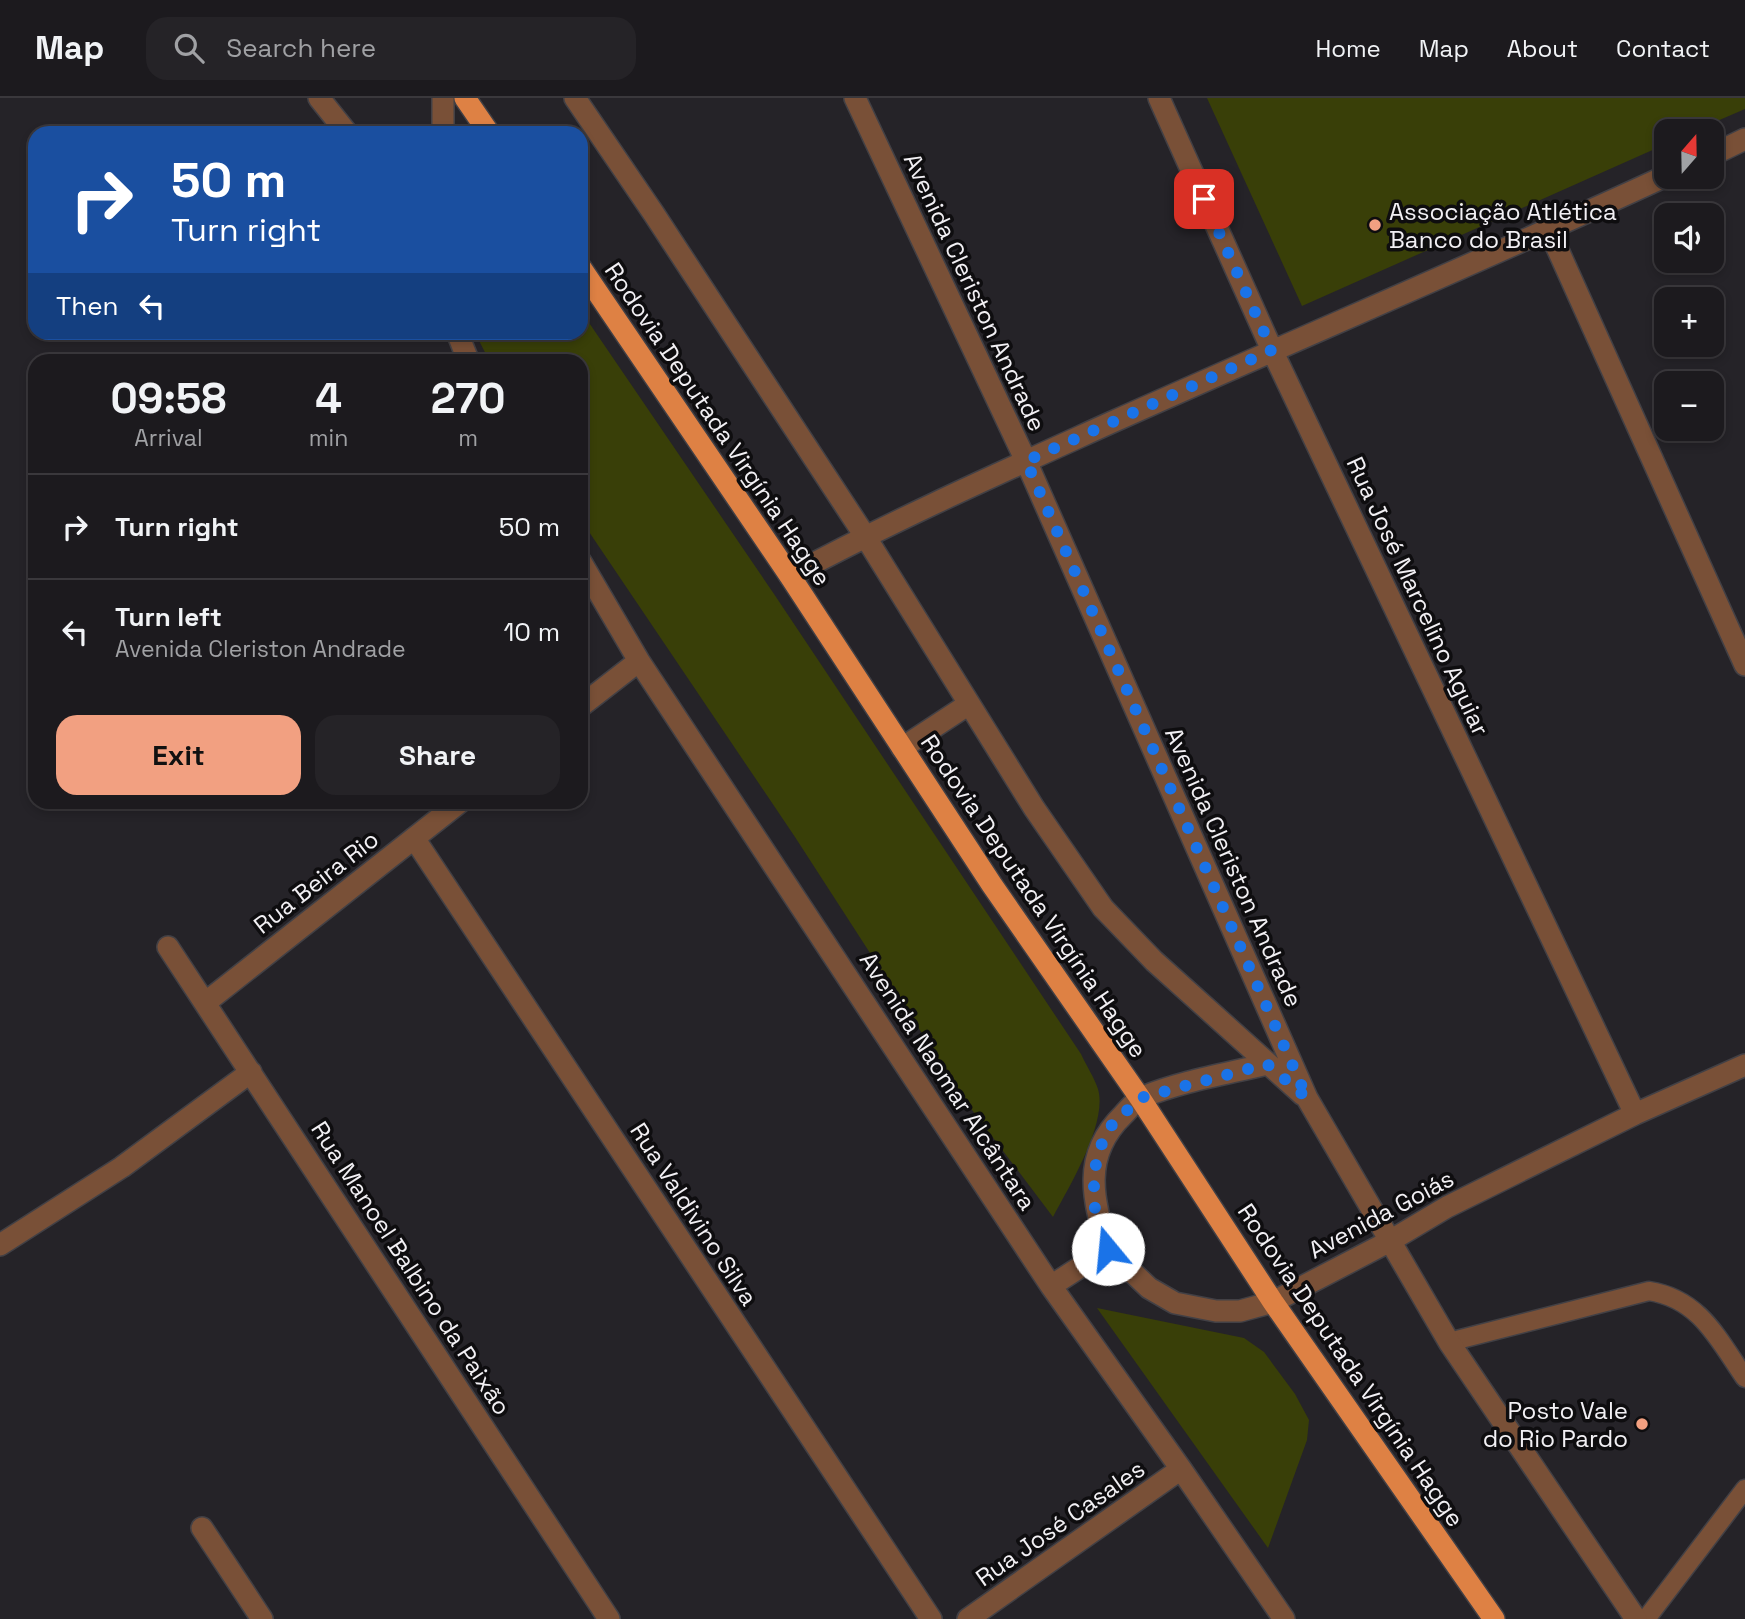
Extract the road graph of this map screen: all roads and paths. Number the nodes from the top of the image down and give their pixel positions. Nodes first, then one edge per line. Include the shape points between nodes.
1 (319, 98) edge
2 (443, 98) edge
3 (465, 98) edge
4 (575, 98) edge
5 (855, 98) edge
6 (1159, 98) edge
7 (341, 126) edge
8 (443, 126) edge
9 (484, 126) edge
10 (1745, 139) edge
11 (1724, 149) edge
12 (1654, 182) edge
13 (1549, 230) junction
14 (588, 278) edge
15 (1272, 350) junction
16 (1026, 461) junction
17 (865, 536) junction
18 (588, 574) edge
19 (790, 576) junction
20 (639, 660) junction
21 (1745, 665) edge
22 (588, 700) edge
23 (969, 704) junction
24 (902, 748) junction
25 (451, 809) edge
26 (414, 838) junction
27 (168, 947) dead end
28 (205, 1003) junction
29 (1267, 1064) junction
30 (1745, 1065) edge
31 (251, 1072) junction
32 (1140, 1098) junction
33 (1307, 1098) junction
34 (1635, 1114) junction
35 (1390, 1241) junction
36 (0, 1245) edge
37 (1108, 1249) junction
38 (1051, 1286) junction
39 (1273, 1302) junction
40 (1449, 1342) junction
41 (1745, 1378) edge
42 (1181, 1469) junction
43 (1745, 1489) edge
44 (202, 1528) dead end
45 (262, 1619) edge
46 (609, 1619) edge
47 (930, 1619) edge
48 (968, 1619) edge
49 (1284, 1619) edge
50 (1494, 1619) edge
51 (1636, 1619) edge
52 (1646, 1619) edge

1 - 7 street
2 - 8 street
3 - 9 highway
4 - 17 street
5 - 16 street, Avenida Cleriston Andrade
6 - 15 street, Rua José Marcelino Aguiar
10 - 11 street
12 - 13 street
13 - 15 street
13 - 21 street
14 - 19 highway, Rodovia Deputada Virgínia Hagge
15 - 16 street
15 - 34 street, Rua José Marcelino Aguiar
16 - 17 street
16 - 33 street, Avenida Cleriston Andrade
17 - 19 street
17 - 23 street
18 - 20 street, Avenida Naomar Alcântara
19 - 24 highway, Rodovia Deputada Virgínia Hagge
20 - 22 street
20 - 38 street, Avenida Naomar Alcântara
23 - 24 street
23 - 29 street via 1103,908
24 - 32 highway, Rodovia Deputada Virgínia Hagge
25 - 26 street, Rua Beira Rio
26 - 28 street, Rua Beira Rio
26 - 47 street, Rua Valdivino Silva
27 - 28 street, Rua Manoel Balbino da Paixão
28 - 31 street, Rua Manoel Balbino da Paixão
29 - 32 street
29 - 33 street
30 - 34 street, Avenida Goiás
31 - 36 street via 122,1167
31 - 46 street, Rua Manoel Balbino da Paixão
32 - 37 street via 1110,1127 1098,1152 1094,1205
32 - 39 highway, Rodovia Deputada Virgínia Hagge
33 - 35 street, Avenida Cleriston Andrade
34 - 35 street, Avenida Goiás via 1447,1207
35 - 39 street, Avenida Goiás
35 - 40 street, Avenida Cleriston Andrade
37 - 38 street
37 - 39 street, Avenida Goiás via 1149,1288 1175,1303 1240,1311
38 - 42 street, Avenida Naomar Alcântara
39 - 50 highway, Rodovia Deputada Virgínia Hagge
40 - 41 lane via 1649,1291 1668,1294 1702,1316
40 - 51 street, Avenida Cleriston Andrade
42 - 48 street, Rua José Casales
42 - 49 street, Avenida Naomar Alcântara
43 - 52 lane
44 - 45 street

